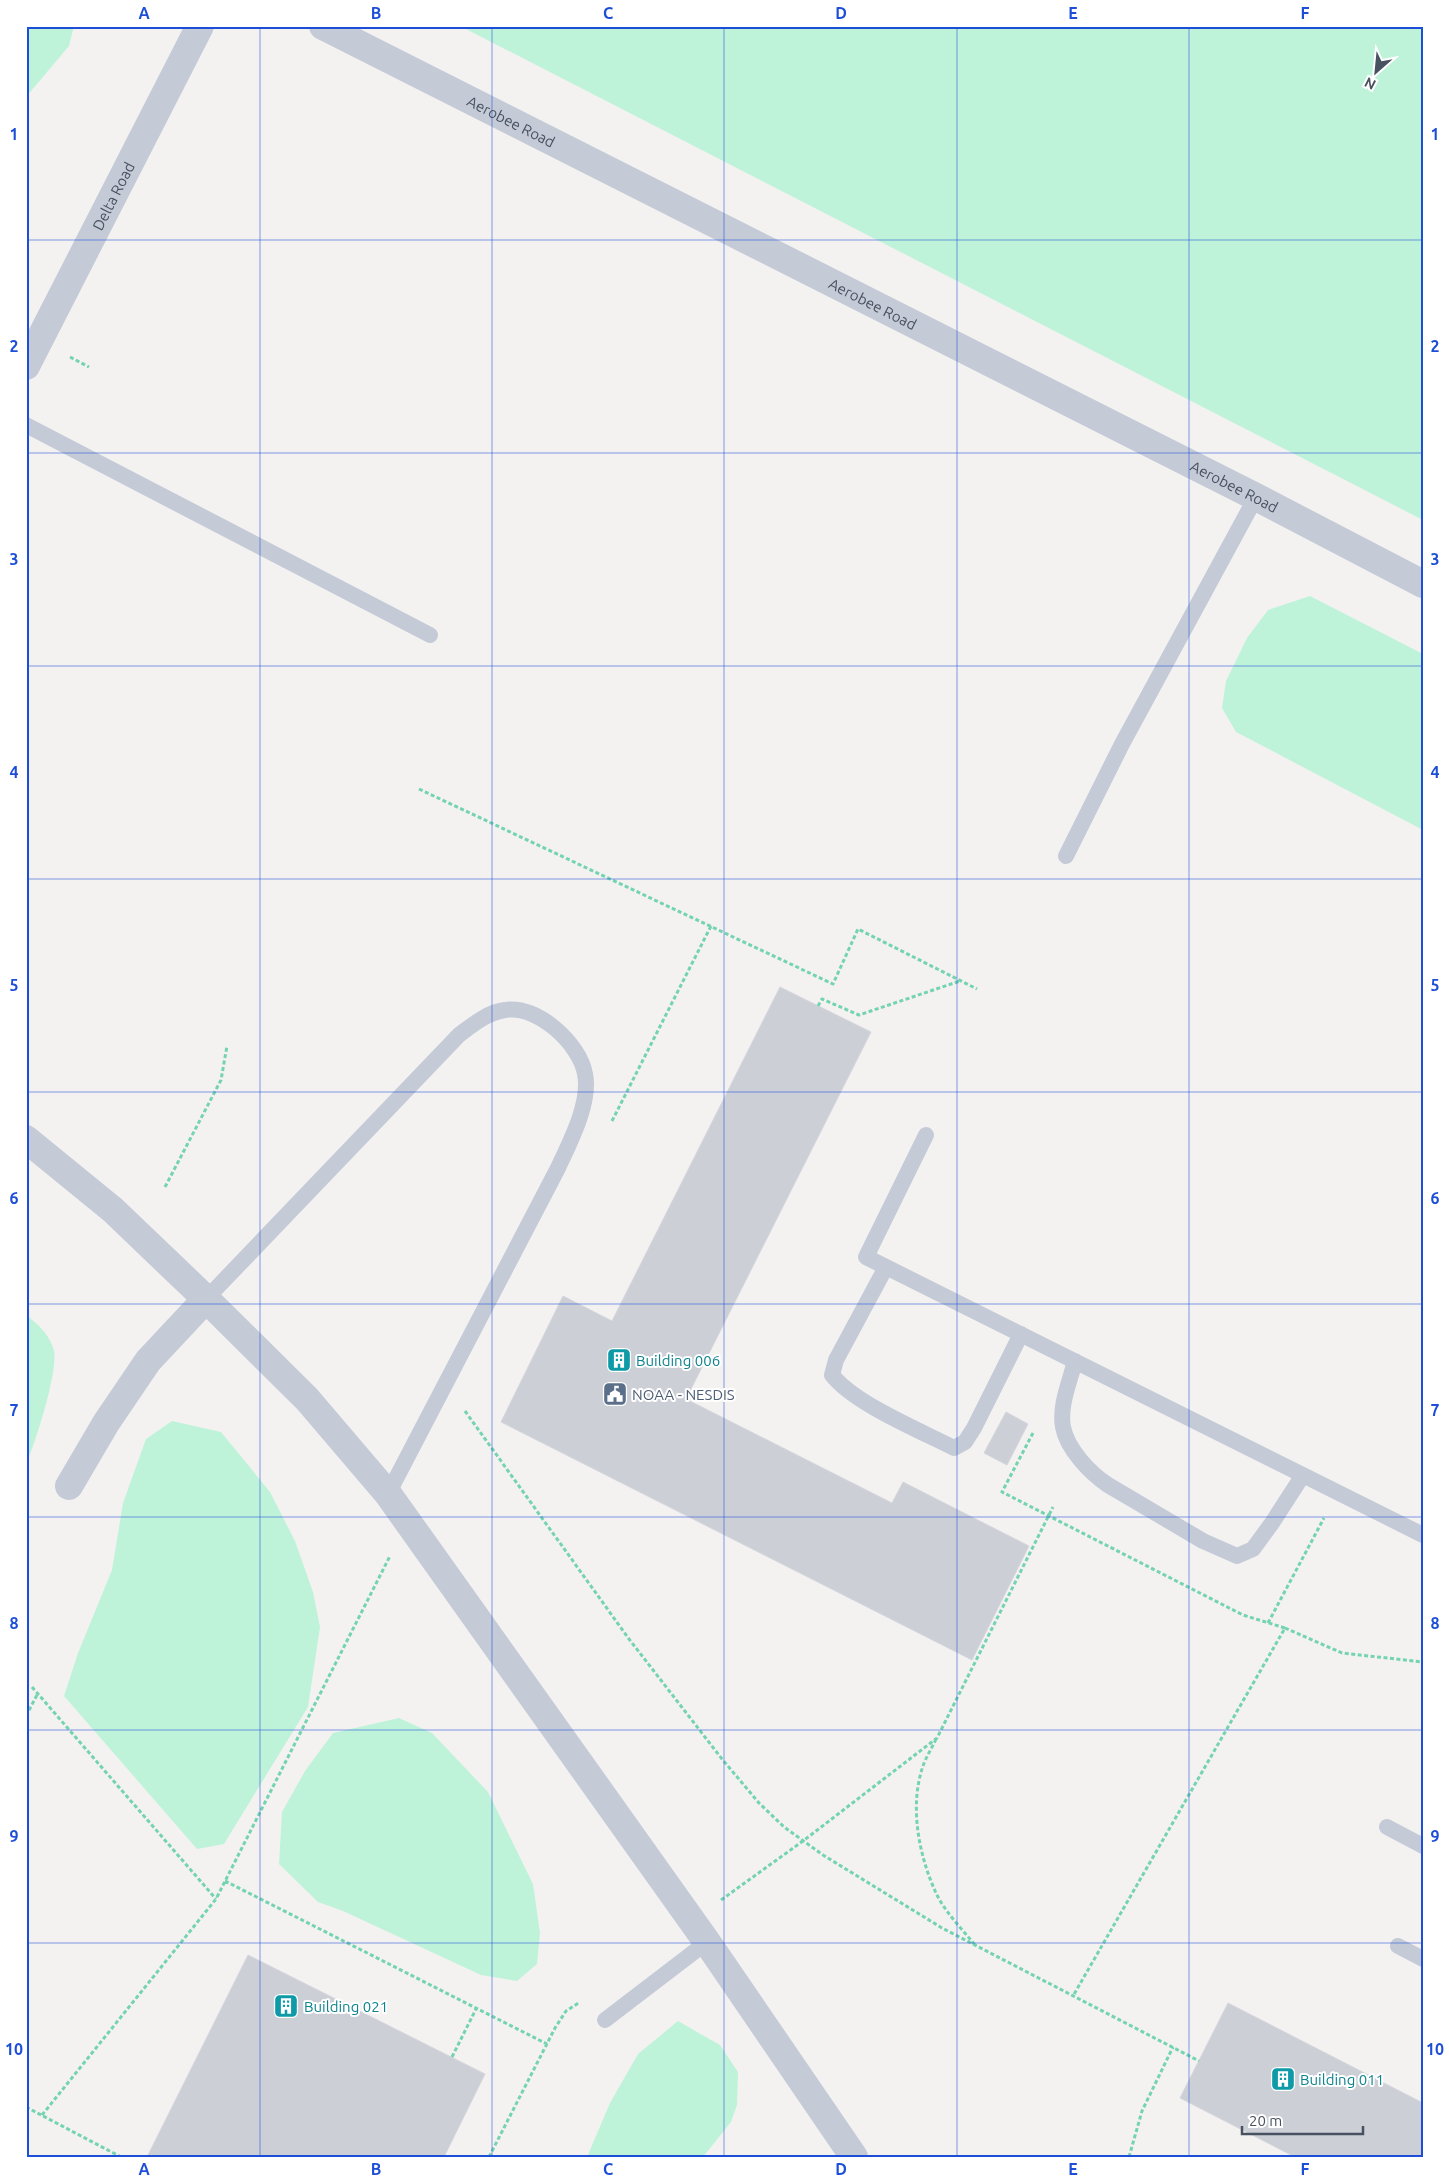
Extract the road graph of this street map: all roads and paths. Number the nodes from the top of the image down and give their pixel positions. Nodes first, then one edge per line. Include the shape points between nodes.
1 (200, 26) edge
2 (323, 26) edge
3 (66, 356) dead end
4 (26, 366) edge
5 (89, 367) dead end
6 (26, 425) edge
7 (1256, 497) junction
8 (1423, 584) edge
9 (430, 635) dead end
10 (419, 789) dead end
11 (1066, 856) dead end
12 (961, 980) junction
13 (977, 989) dead end
14 (818, 1006) dead end
15 (227, 1046) dead end
16 (926, 1135) dead end
17 (26, 1139) edge
18 (165, 1187) dead end
19 (886, 1267) junction
20 (206, 1299) junction
21 (1021, 1334) junction
22 (1075, 1361) junction
23 (465, 1410) dead end
24 (1033, 1433) dead end
25 (1303, 1475) junction
26 (69, 1486) dead end
27 (388, 1494) junction
28 (1053, 1507) dead end
29 (1328, 1511) dead end
30 (1049, 1516) junction
31 (1423, 1535) edge
32 (1268, 1624) junction
33 (1285, 1628) junction
34 (1423, 1662) edge
35 (32, 1687) dead end
36 (38, 1694) junction
37 (26, 1716) edge
38 (937, 1738) junction
39 (1387, 1827) dead end
40 (803, 1841) junction
41 (1423, 1846) edge
42 (225, 1881) dead end
43 (216, 1899) dead end
44 (721, 1901) dead end
45 (707, 1942) junction
46 (1398, 1946) dead end
47 (977, 1947) junction
48 (1423, 1959) edge
49 (1073, 1996) junction
50 (582, 2000) dead end
51 (476, 2009) junction
52 (605, 2020) dead end
53 (547, 2044) junction
54 (1173, 2047) junction
55 (452, 2057) dead end
56 (1199, 2061) dead end
57 (26, 2107) edge
58 (121, 2157) edge
59 (489, 2157) edge
60 (854, 2157) edge
61 (1129, 2157) edge

1 - 4 street, Delta Road
2 - 7 street, Aerobee Road
3 - 5 path
6 - 9 lane
7 - 8 street, Aerobee Road
7 - 11 lane via 1122,744
10 - 12 path via 832,984 858,929
12 - 13 path
12 - 14 path via 859,1015 822,999
15 - 18 path via 221,1080
16 - 19 lane via 866,1257
17 - 20 street via 114,1210
19 - 21 lane
19 - 21 lane via 836,1360 832,1375 856,1397 954,1448 965,1442 974,1428
20 - 26 street via 148,1360
20 - 27 street via 307,1399
20 - 27 lane via 459,1035 486,1015 507,1009 525,1012 546,1020 575,1048 585,1073 586,1093 571,1139
21 - 22 lane
22 - 25 lane
22 - 25 lane via 1064,1407 1063,1427 1073,1449 1094,1475 1108,1485 1203,1541 1236,1556 1253,1549
23 - 40 path via 628,1639 722,1759 759,1803
24 - 30 path via 1002,1492
25 - 31 lane
27 - 45 street
28 - 30 path
29 - 32 path
30 - 32 path via 1243,1615
30 - 38 path
32 - 33 path
33 - 34 path via 1342,1653
33 - 49 path
35 - 36 path
36 - 37 path
36 - 43 path
38 - 40 path
38 - 47 path via 923,1766 917,1794 918,1828 925,1866 937,1895
39 - 41 lane
40 - 44 path
40 - 47 path
42 - 51 path
45 - 52 lane
45 - 60 street
46 - 48 lane
47 - 49 path
49 - 54 path
50 - 53 path via 566,2011
51 - 53 path
51 - 55 path
53 - 59 path
54 - 56 path
54 - 61 path via 1142,2111
57 - 58 path

